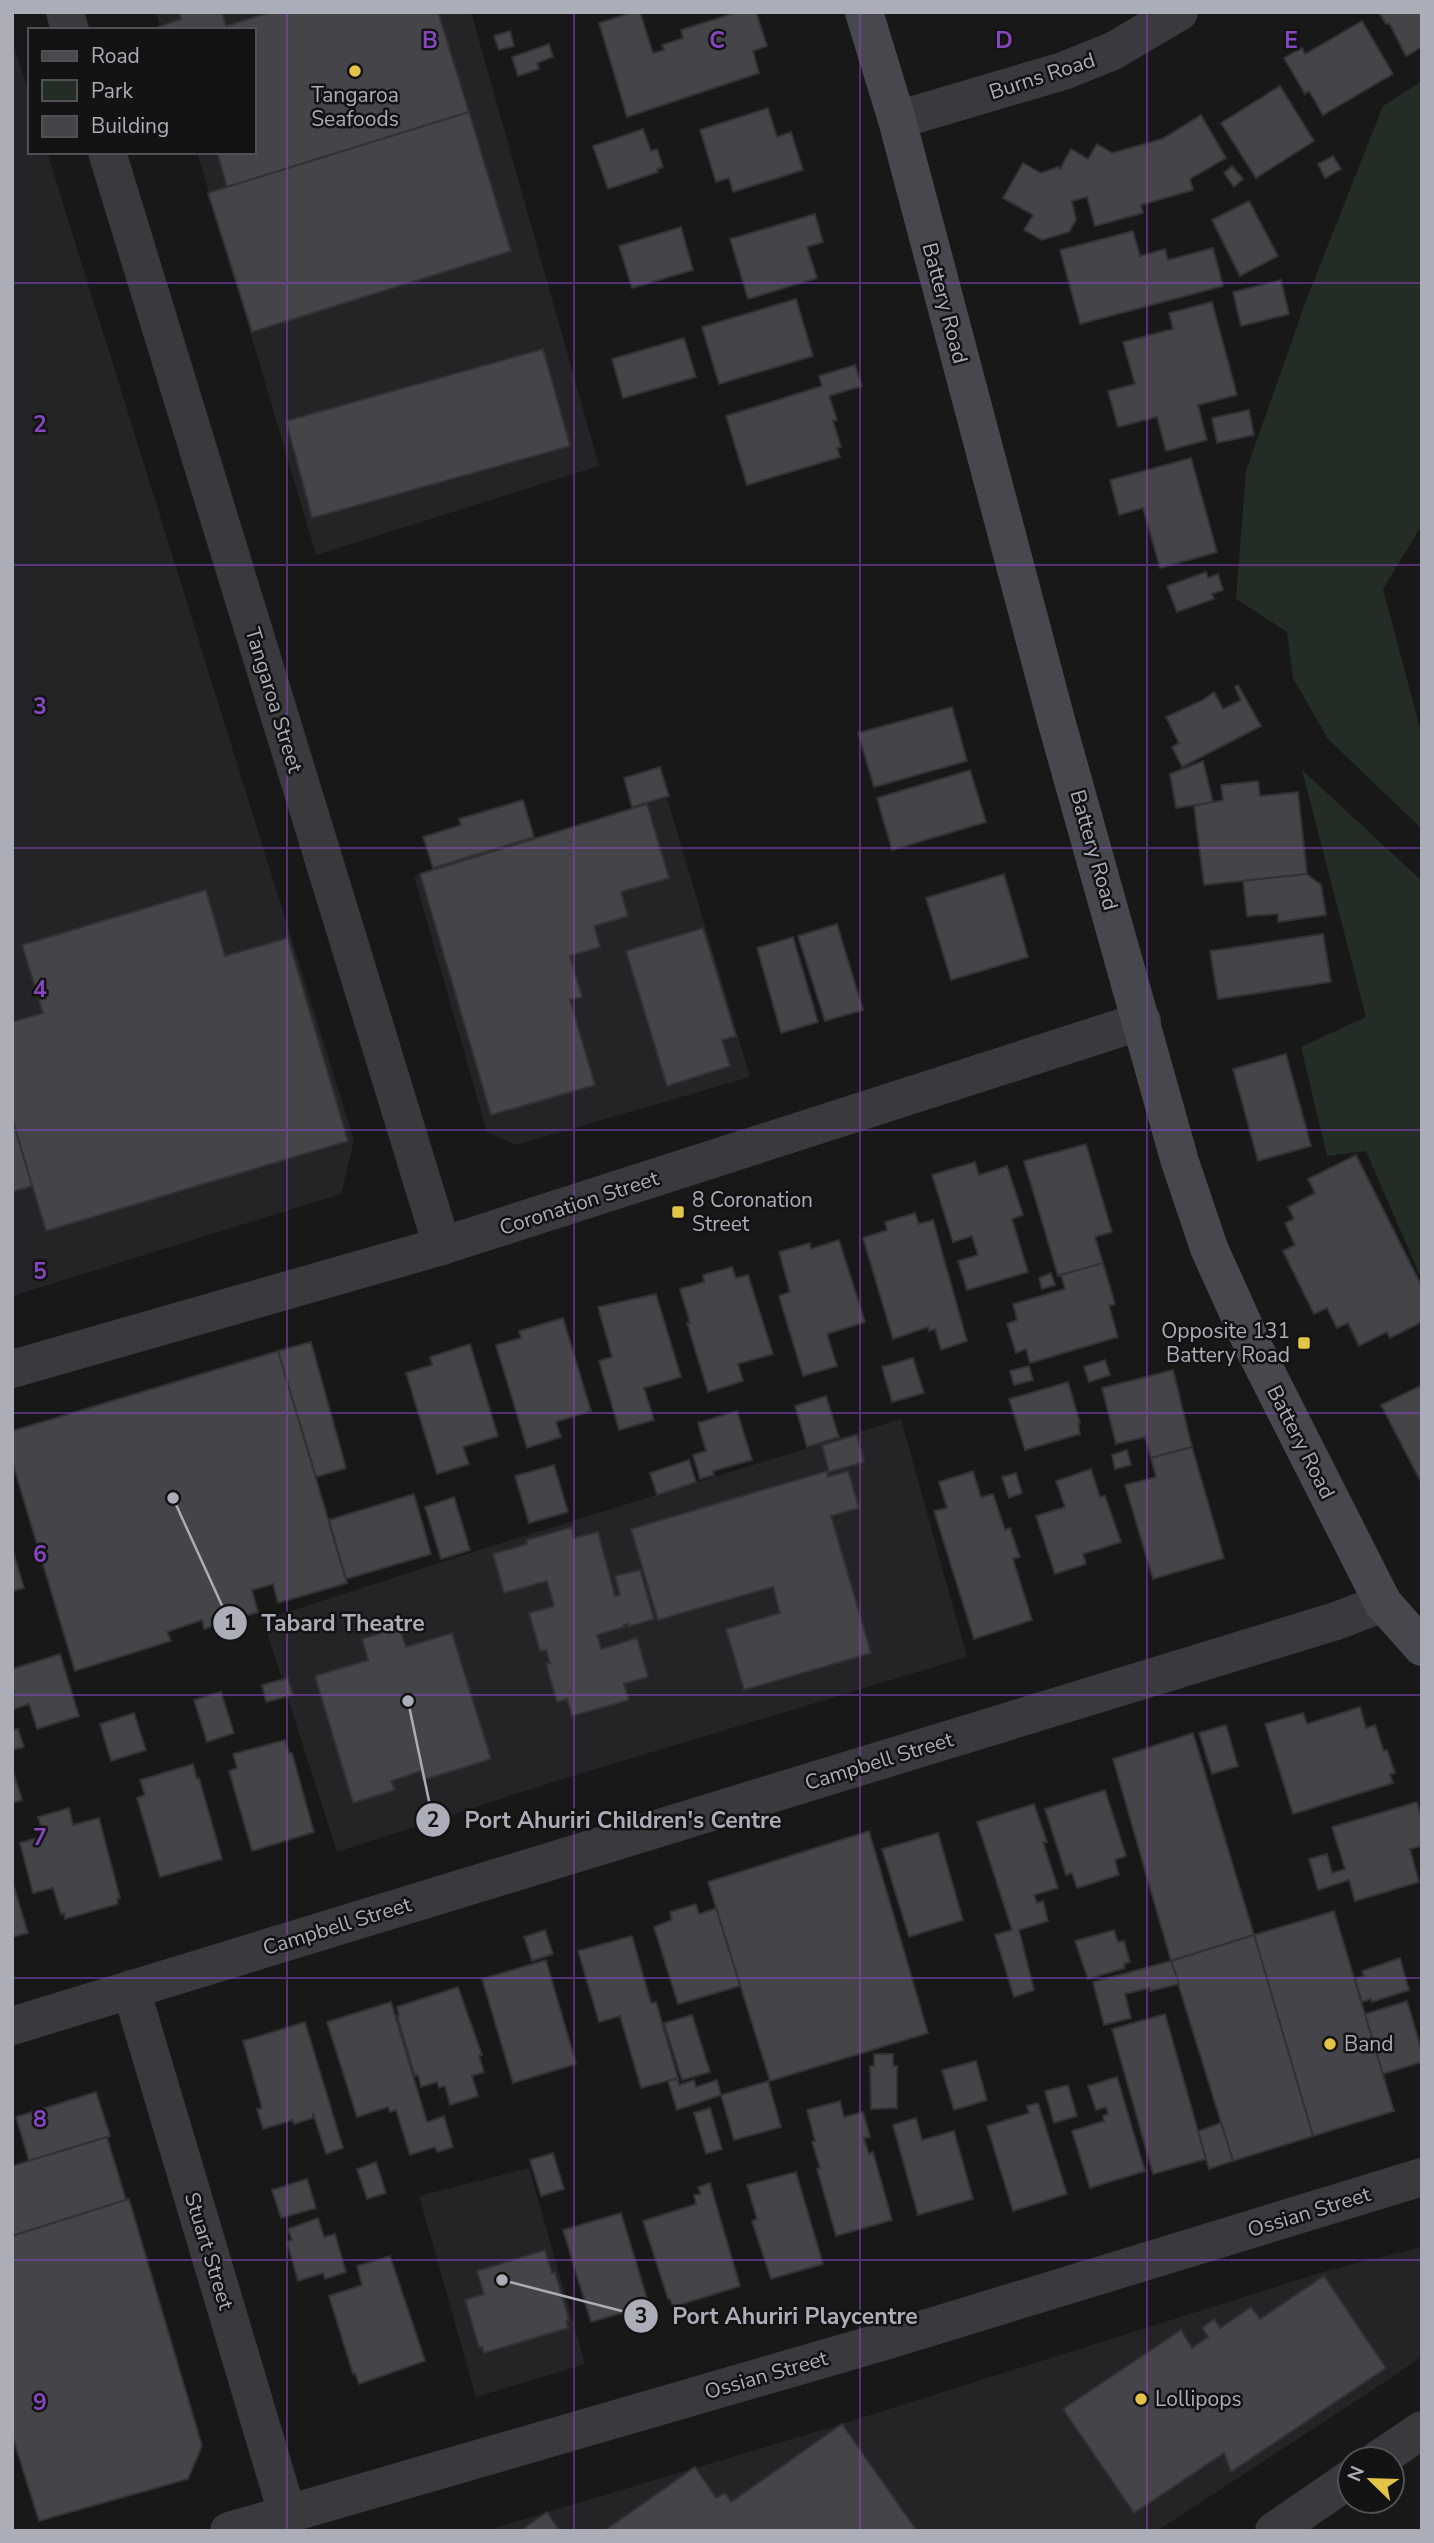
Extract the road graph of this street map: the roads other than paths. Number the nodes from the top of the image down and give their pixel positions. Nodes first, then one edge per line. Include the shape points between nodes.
1 (864, 12) edge
2 (1180, 12) edge
3 (897, 121) junction
4 (108, 154) edge
5 (1142, 1021) junction
6 (442, 1247) junction
7 (12, 1369) edge
8 (1383, 1603) junction
9 (1422, 1647) edge
10 (131, 1989) junction
11 (12, 2026) edge
12 (1422, 2177) edge
13 (1422, 2430) edge
14 (1400, 2445) edge
15 (1336, 2489) edge
16 (287, 2513) junction
17 (229, 2531) edge
18 (1274, 2531) edge

1 - 3 street, Battery Road
2 - 3 street, Burns Road via 1113,51 1063,71
3 - 5 street, Battery Road via 1052,706
4 - 6 street, Tangaroa Street
5 - 6 street, Coronation Street
5 - 8 street, Battery Road via 1209,1248 1254,1348
6 - 7 street, Coronation Street
8 - 9 street, Battery Road
8 - 10 street, Campbell Street
10 - 11 street, Campbell Street
10 - 16 street, Stuart Street
12 - 16 street, Ossian Street via 886,2341
13 - 14 street
15 - 18 street
16 - 17 street, Ossian Street

